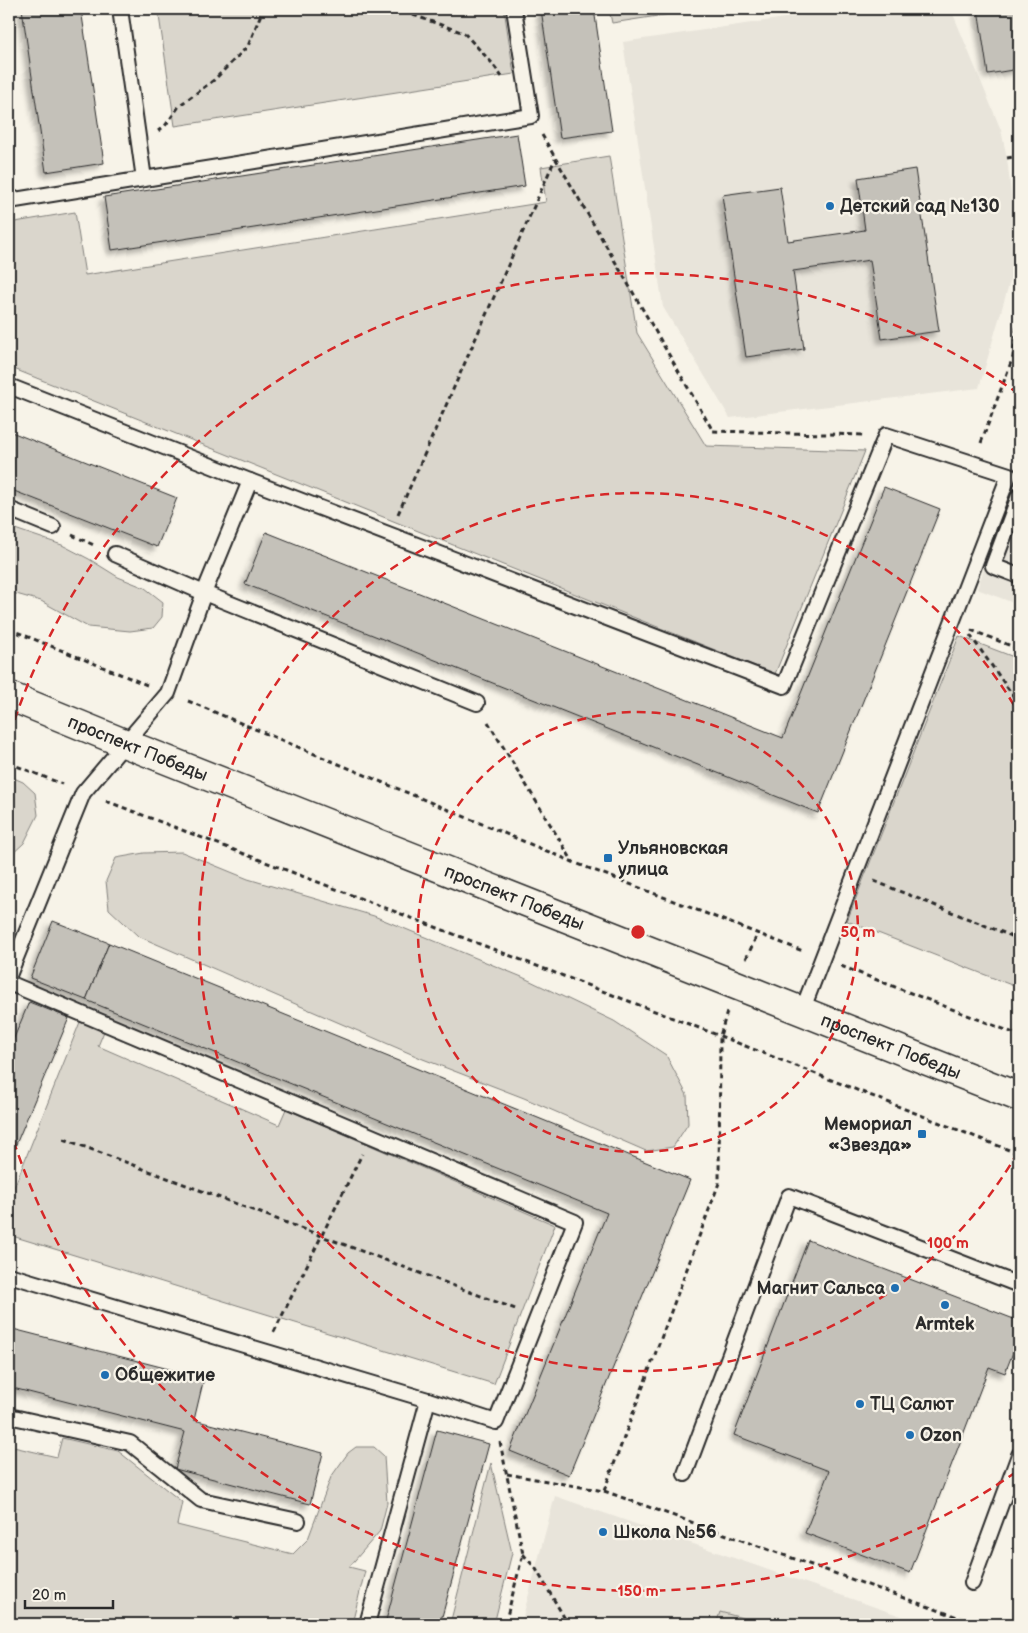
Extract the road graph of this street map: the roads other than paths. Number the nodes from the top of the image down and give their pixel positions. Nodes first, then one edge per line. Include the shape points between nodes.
1 (120, 9) edge
2 (514, 9) edge
3 (144, 179) junction
4 (9, 201) edge
5 (9, 386) edge
6 (250, 482) junction
7 (1019, 496) edge
8 (9, 509) edge
9 (53, 526) road end
10 (115, 554) road end
11 (977, 557) junction
12 (993, 566) junction
13 (1019, 576) edge
14 (204, 594) junction
15 (9, 696) edge
16 (477, 703) road end
17 (124, 743) junction
18 (9, 976) edge
19 (9, 983) edge
20 (802, 1011) junction
21 (1019, 1097) edge
22 (9, 1275) edge
23 (1019, 1285) edge
24 (428, 1400) junction
25 (9, 1416) edge
26 (1019, 1455) edge
27 (685, 1474) dead end
28 (298, 1521) dead end
29 (972, 1583) dead end
30 (367, 1624) edge

1 - 3 lane
2 - 3 lane via 530,116
3 - 4 lane
5 - 6 lane
6 - 11 lane via 784,686 886,435 1008,475
6 - 14 lane
7 - 12 lane
8 - 9 lane
10 - 14 lane
11 - 12 lane
11 - 20 lane
12 - 13 lane
14 - 16 lane
14 - 17 lane via 168,693
15 - 17 main road, проспект Победы
17 - 18 lane via 83,793
17 - 20 main road, проспект Победы
19 - 24 lane via 575,1222 496,1422
20 - 21 main road, проспект Победы
22 - 24 lane
23 - 27 lane via 788,1196
24 - 30 lane
25 - 28 lane via 130,1443 200,1500
26 - 29 lane

